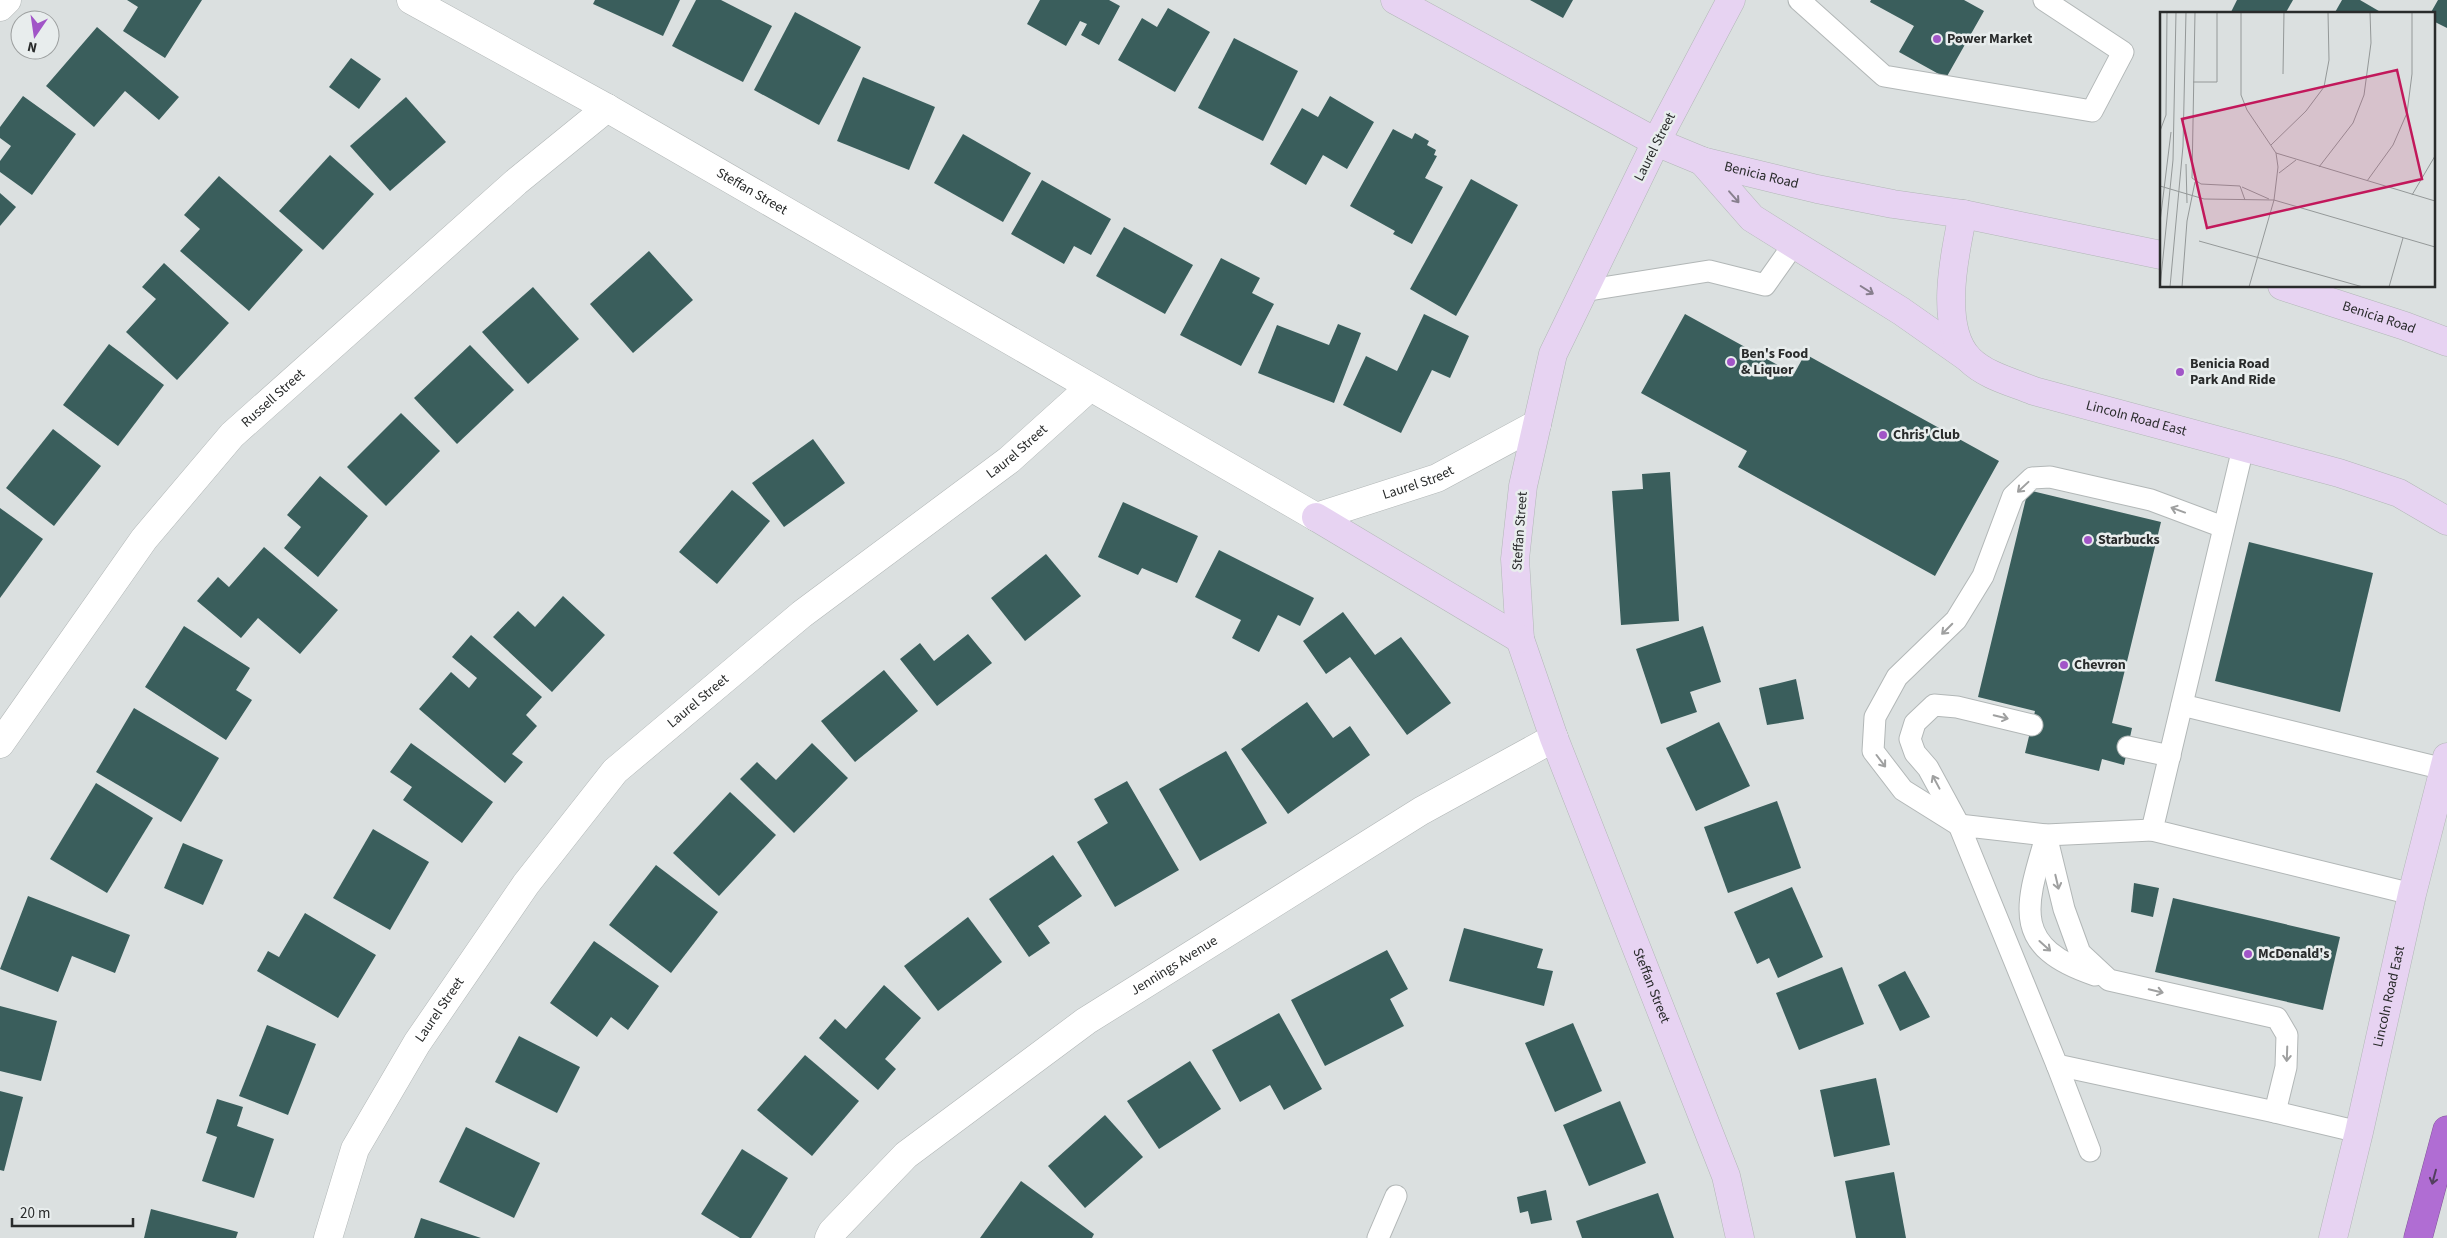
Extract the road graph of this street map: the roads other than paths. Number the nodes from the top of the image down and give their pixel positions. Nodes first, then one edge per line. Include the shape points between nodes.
1 (7, 0) edge
2 (411, 0) edge
3 (1395, 0) edge
4 (1731, 0) edge
5 (1799, 0) edge
6 (2044, 0) edge
7 (0, 7) edge
8 (607, 108) junction
9 (1656, 142) junction
10 (1702, 161) junction
11 (1963, 214) junction
12 (1794, 244) junction
13 (2160, 255) edge
14 (2288, 288) edge
15 (1583, 291) junction
16 (2447, 342) edge
17 (1968, 358) junction
18 (1089, 388) junction
19 (1537, 424) junction
20 (2243, 448) junction
21 (1316, 517) junction
22 (2447, 521) edge
23 (2223, 527) junction
24 (1520, 639) junction
25 (2182, 705) junction
26 (2032, 724) dead end
27 (1554, 738) junction
28 (0, 744) edge
29 (2128, 747) dead end
30 (2170, 756) junction
31 (2446, 763) edge
32 (1959, 825) junction
33 (2152, 830) junction
34 (2046, 835) junction
35 (2412, 894) junction
36 (2110, 980) junction
37 (2057, 1066) junction
38 (2275, 1112) junction
39 (2447, 1130) edge
40 (2359, 1132) junction
41 (2090, 1151) dead end
42 (1396, 1196) dead end
43 (328, 1238) edge
44 (829, 1238) edge
45 (1378, 1238) edge
46 (1740, 1238) edge
47 (2333, 1238) edge
48 (2418, 1238) edge

1 - 7 street
2 - 8 street, Steffan Street
3 - 9 street, Benicia Road
4 - 9 street, Laurel Street
5 - 6 lane via 1884,76 2092,110 2123,52
8 - 18 street, Steffan Street
8 - 28 street, Russell Street via 516,182 232,434 144,539
9 - 10 street, Benicia Road
9 - 15 street, Laurel Street
10 - 11 street, Benicia Road via 1893,204
10 -> 12 street via 1752,218
11 - 13 street, Benicia Road
11 - 17 street, Lincoln Road East via 1951,288 1956,335
12 - 15 lane via 1765,285 1709,271
12 -> 17 street via 1901,311
14 - 16 street, Benicia Road
15 - 19 street, Laurel Street via 1553,354
17 - 20 street, Lincoln Road East via 1989,374 2034,391
18 - 21 street
18 - 43 street, Laurel Street via 1008,460 802,614 615,771 526,884 417,1043 355,1149
19 - 21 street, Laurel Street via 1437,478
19 - 24 street, Steffan Street via 1523,486 1515,559
20 - 22 street, Lincoln Road East via 2400,493
20 - 23 lane
21 - 24 street
23 - 25 lane
23 -> 32 lane via 2151,500 2050,477 2032,478 2013,496 1983,576 1956,620 1896,677 1875,718 1873,751 1903,790
24 - 27 street, Steffan Street
25 - 30 lane
25 - 31 lane
32 -> 26 lane via 1928,768 1914,753 1910,739 1915,722 1934,705
27 - 44 street, Jennings Avenue via 1421,811 1086,1021 906,1155
27 - 46 street, Steffan Street via 1726,1176
29 - 30 lane
30 - 33 lane
31 - 35 street, Lincoln Road East
32 - 34 lane
32 - 37 lane
33 - 34 lane
33 - 35 lane
34 -> 36 lane via 2064,910 2080,954
34 -> 36 lane via 2028,904 2031,925 2038,941 2057,957
35 - 40 street, Lincoln Road East
36 -> 38 lane via 2276,1018 2287,1035 2286,1067
37 - 38 lane
37 - 41 lane
38 - 40 lane
39 -> 48 highway
40 - 47 street, Lincoln Road East
42 - 45 lane

